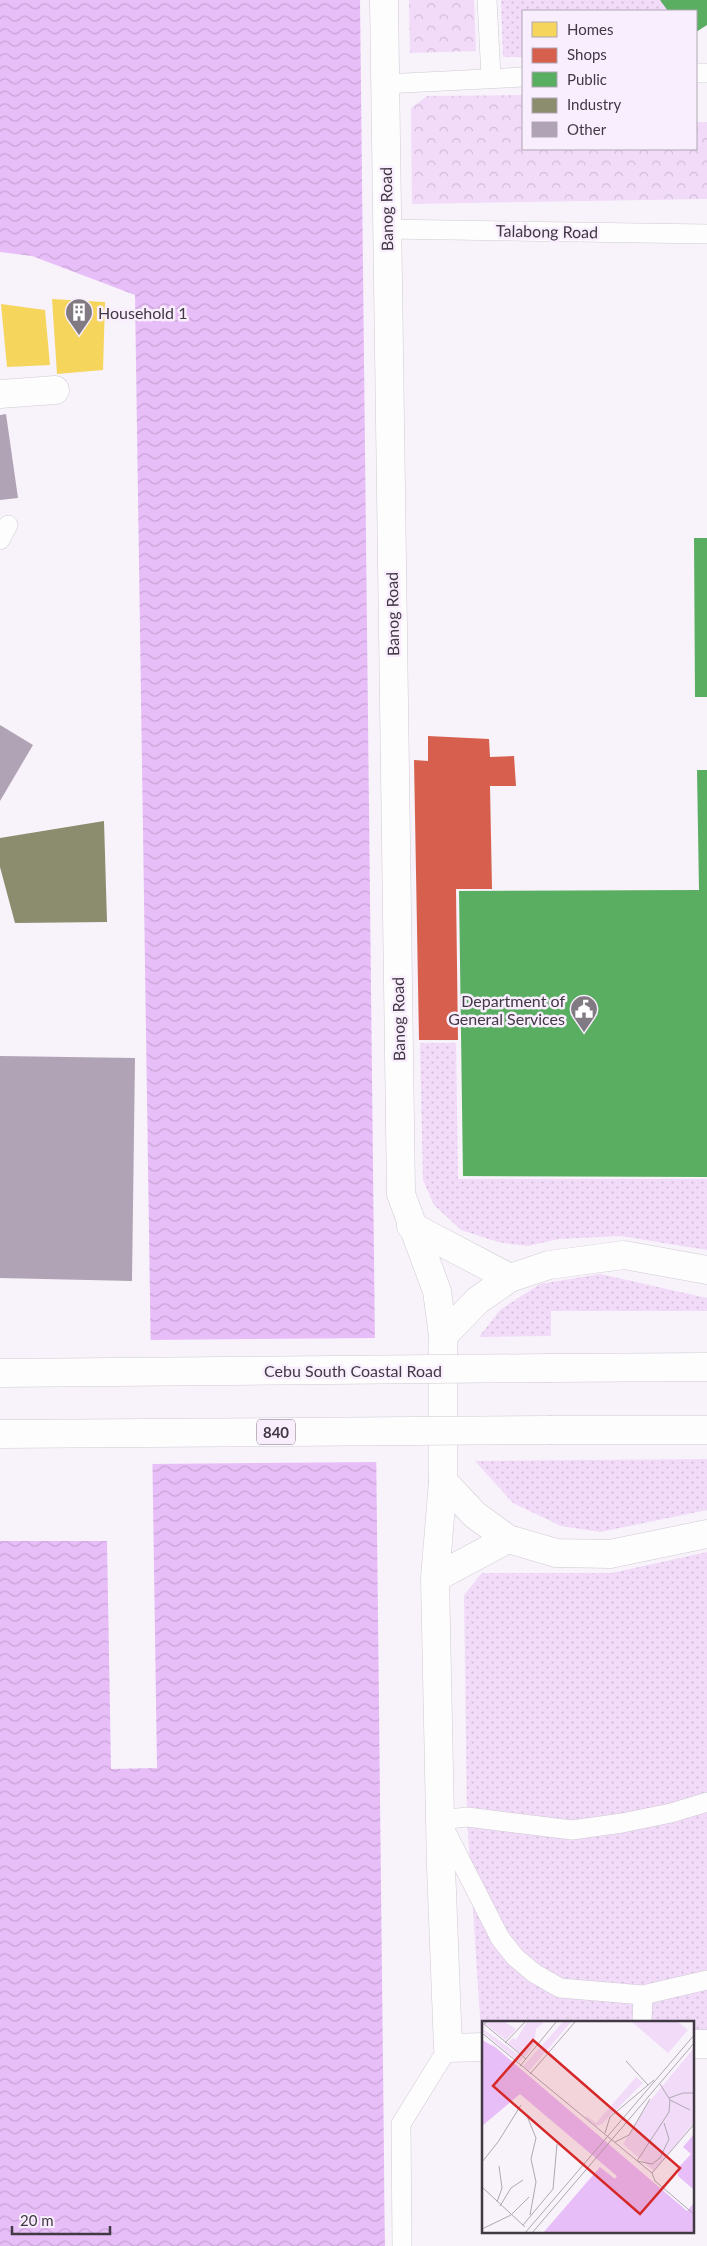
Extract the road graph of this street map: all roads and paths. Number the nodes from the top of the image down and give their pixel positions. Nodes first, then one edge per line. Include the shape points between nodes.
1 (384, 0) edge
2 (487, 0) edge
3 (491, 77) junction
4 (522, 77) edge
5 (384, 84) junction
6 (387, 229) junction
7 (707, 234) edge
8 (55, 390) dead end
9 (0, 394) edge
10 (411, 1226) junction
11 (707, 1270) edge
12 (510, 1278) junction
13 (443, 1336) junction
14 (707, 1367) edge
15 (0, 1373) edge
16 (707, 1430) edge
17 (0, 1434) edge
18 (443, 1482) junction
19 (707, 1534) edge
20 (508, 1539) junction
21 (435, 1578) junction
22 (707, 1802) edge
23 (440, 1820) junction
24 (707, 1980) edge
25 (643, 1995) junction
26 (642, 2021) edge
27 (694, 2044) edge
28 (707, 2044) edge
29 (482, 2046) edge
30 (448, 2048) junction
31 (402, 2246) edge

1 - 5 main road, Banog Road
2 - 3 lane
3 - 4 lane
3 - 5 lane
5 - 6 main road, Banog Road
6 - 7 lane, Talabong Road
6 - 10 main road, Banog Road via 401,1194
8 - 9 main road
10 - 12 main road
10 - 13 main road, Banog Road via 437,1291
11 - 12 main road via 624,1255 549,1265
12 - 13 main road via 478,1300
13 - 18 main road, Banog Road
14 - 15 main road, Cebu South Coastal Road, bridge
16 - 17 main road, 840, bridge
18 - 20 main road via 475,1515
18 - 21 main road, Banog Road
19 - 20 main road via 610,1554 556,1553
20 - 21 main road
21 - 23 main road, Banog Road
22 - 23 lane via 671,1813 572,1830 467,1817
23 - 25 lane via 500,1938 534,1973 560,1988
23 - 30 main road, Banog Road
24 - 25 lane
25 - 26 lane
27 - 28 main road
29 - 30 main road
30 - 31 lane via 401,2124

